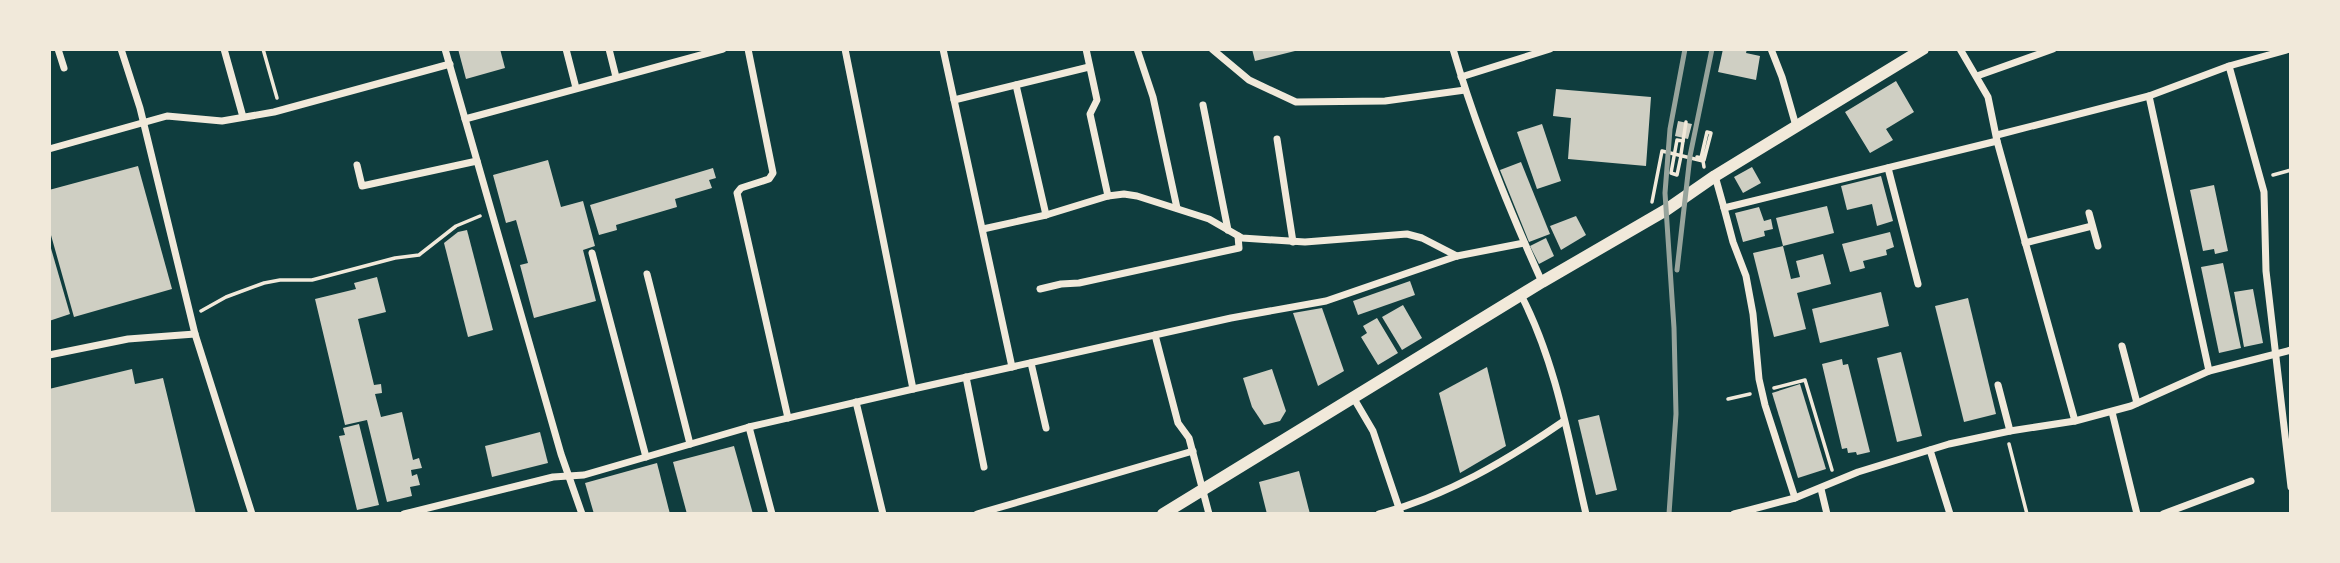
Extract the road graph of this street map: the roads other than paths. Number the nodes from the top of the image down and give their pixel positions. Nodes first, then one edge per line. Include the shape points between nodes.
1 (58, 49) edge
2 (121, 49) edge
3 (224, 49) edge
4 (445, 49) edge
5 (566, 49) edge
6 (608, 49) edge
7 (723, 49) edge
8 (748, 49) edge
9 (845, 49) edge
10 (943, 49) edge
11 (1086, 49) edge
12 (1138, 49) edge
13 (1212, 49) edge
14 (1453, 49) edge
15 (1550, 49) edge
16 (1771, 49) edge
17 (1923, 49) edge
18 (1960, 49) edge
19 (2053, 49) edge
20 (2291, 49) edge
21 (450, 64) junction
22 (2229, 66) junction
23 (1089, 67) junction
24 (64, 68) dead end
25 (1977, 76) junction
26 (615, 77) junction
27 (1461, 77) junction
28 (1016, 85) junction
29 (576, 88) junction
30 (1465, 90) junction
31 (2149, 96) junction
32 (954, 100) junction
33 (1203, 105) dead end
34 (243, 117) junction
35 (465, 119) junction
36 (143, 122) junction
37 (1796, 126) junction
38 (1997, 138) junction
39 (1277, 139) dead end
40 (49, 149) edge
41 (477, 161) junction
42 (357, 164) dead end
43 (1888, 168) junction
44 (1715, 176) junction
45 (1108, 196) junction
46 (1177, 208) junction
47 (1724, 208) junction
48 (2089, 214) dead end
49 (1046, 215) junction
50 (2092, 226) junction
51 (983, 229) junction
52 (1228, 230) junction
53 (1238, 236) junction
54 (1293, 242) junction
55 (1524, 243) junction
56 (2025, 243) junction
57 (2098, 246) dead end
58 (592, 253) dead end
59 (1457, 256) junction
60 (647, 274) dead end
61 (1542, 282) junction
62 (1918, 284) dead end
63 (1040, 289) dead end
64 (1521, 295) junction
65 (195, 334) junction
66 (1155, 335) junction
67 (2122, 346) dead end
68 (2291, 350) edge
69 (2276, 354) junction
70 (49, 355) edge
71 (1031, 363) junction
72 (1012, 367) junction
73 (2209, 371) junction
74 (966, 377) junction
75 (1998, 385) dead end
76 (913, 389) junction
77 (1353, 397) junction
78 (856, 402) junction
79 (2137, 403) junction
80 (2112, 412) junction
81 (788, 418) junction
82 (1564, 421) junction
83 (2075, 421) junction
84 (749, 428) junction
85 (1046, 428) dead end
86 (2008, 431) junction
87 (690, 444) junction
88 (1930, 450) junction
89 (1194, 451) junction
90 (646, 457) junction
91 (984, 467) dead end
92 (569, 476) junction
93 (2250, 481) dead end
94 (2291, 487) edge
95 (1203, 489) junction
96 (1821, 489) junction
97 (1794, 498) junction
98 (1400, 511) edge
99 (252, 514) edge
100 (404, 514) edge
101 (582, 514) edge
102 (772, 514) edge
103 (883, 514) edge
104 (977, 514) edge
105 (1163, 514) edge
106 (1209, 514) edge
107 (1379, 514) edge
108 (1586, 514) edge
109 (1736, 514) edge
110 (1827, 514) edge
111 (1950, 514) edge
112 (2137, 514) edge
113 (2163, 514) edge

1 - 24 street
2 - 36 street
3 - 34 street
4 - 21 street
5 - 29 street
6 - 26 street
7 - 26 street
8 - 81 street via 773,173 737,193
9 - 76 street
10 - 32 street
11 - 23 street
12 - 46 street
13 - 30 street via 1249,80 1296,102 1385,101
14 - 27 street
15 - 27 street
16 - 37 street
17 - 37 street
18 - 25 street
19 - 25 street
20 - 22 street
21 - 34 street
21 - 35 street
22 - 31 street
22 - 69 street via 2264,192 2266,271
23 - 28 street
23 - 45 street via 1097,100 1090,114
25 - 38 street via 1988,97
26 - 29 street
27 - 30 street
28 - 32 street
28 - 49 street
29 - 35 street
30 - 55 street
31 - 38 street
31 - 73 street
32 - 51 street
33 - 52 street
34 - 36 street via 222,121 167,116
35 - 41 street
36 - 40 street
36 - 65 street
37 - 44 street
38 - 43 street
38 - 56 street
39 - 54 street
41 - 42 street via 362,186
41 - 92 street
43 - 47 street
43 - 62 street
44 - 47 street
44 - 61 street
45 - 46 street via 1137,196
45 - 49 street
46 - 52 street
47 - 97 street via 1746,276 1762,391
48 - 50 street
49 - 51 street
50 - 56 street
50 - 57 street
51 - 72 street
52 - 53 street
53 - 54 street
53 - 63 street via 1239,248
54 - 59 street via 1407,234
55 - 59 street
55 - 61 street
56 - 83 street
58 - 90 street
59 - 66 street via 1326,301
60 - 87 street
61 - 64 street
64 - 77 street
64 - 82 street via 1537,325
65 - 70 street via 128,339
65 - 99 street
66 - 71 street
66 - 89 street via 1178,423
67 - 79 street
68 - 69 street
69 - 73 street
69 - 94 street
71 - 72 street
71 - 85 street
72 - 74 street
73 - 79 street
74 - 76 street
74 - 91 street
75 - 86 street
76 - 78 street
77 - 95 street
77 - 98 street via 1373,431
78 - 81 street
78 - 103 street
79 - 80 street
80 - 83 street
80 - 112 street
81 - 84 street
82 - 98 street via 1500,464
82 - 108 street
83 - 86 street
84 - 87 street
84 - 102 street
86 - 88 street
87 - 90 street
88 - 96 street via 1858,472
88 - 111 street
89 - 95 street
89 - 104 street
90 - 92 street
92 - 100 street
92 - 101 street
93 - 113 street
95 - 105 street
95 - 106 street
96 - 97 street
96 - 110 street
97 - 109 street
98 - 107 street

